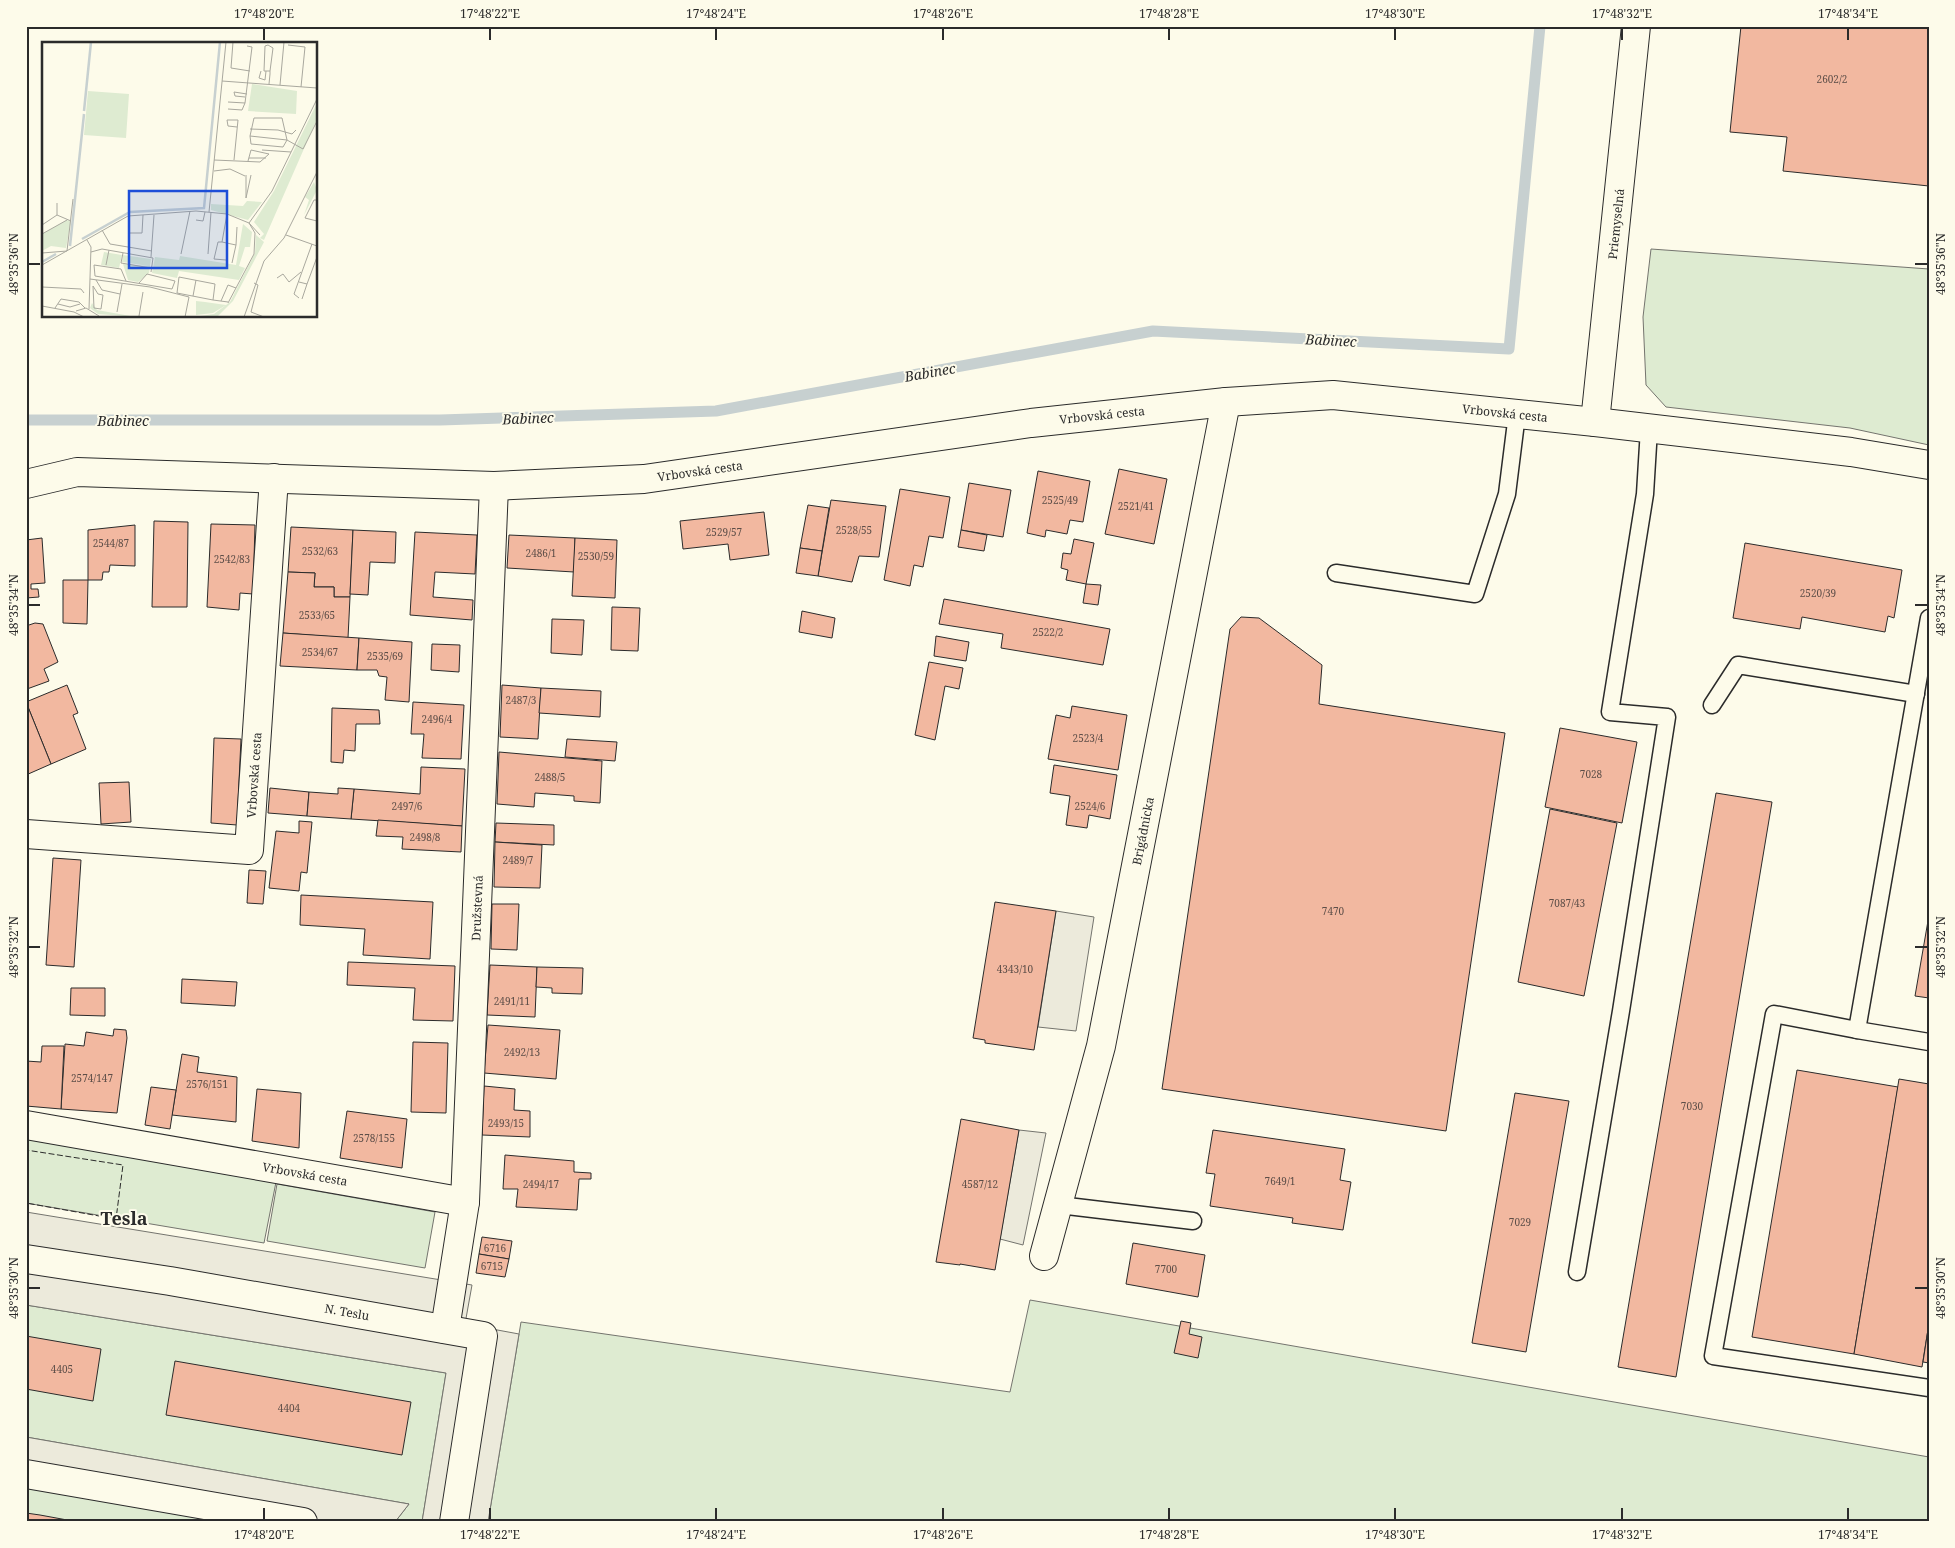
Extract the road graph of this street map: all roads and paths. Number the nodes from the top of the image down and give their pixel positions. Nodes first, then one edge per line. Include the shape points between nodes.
1 (1636, 26) edge
2 (1226, 402) junction
3 (1517, 414) junction
4 (1595, 422) junction
5 (1649, 429) junction
6 (1929, 465) edge
7 (274, 478) junction
8 (26, 484) edge
9 (494, 486) junction
10 (1336, 573) dead end
11 (1929, 618) edge
12 (1916, 694) junction
13 (1712, 705) dead end
14 (26, 834) edge
15 (1857, 1030) junction
16 (1929, 1042) edge
17 (26, 1125) edge
18 (465, 1202) junction
19 (1059, 1205) junction
20 (1193, 1221) dead end
21 (1044, 1256) dead end
22 (26, 1259) edge
23 (1577, 1272) dead end
24 (445, 1329) junction
25 (1929, 1388) edge
26 (26, 1474) edge
27 (303, 1522) edge
28 (454, 1522) edge

1 - 4 street, Priemyselná
2 - 3 street, Vrbovská cesta via 1333,395
2 - 9 street, Vrbovská cesta via 1030,423 644,479
2 - 19 street, Brigádnicka via 1101,1046
3 - 4 street, Vrbovská cesta
3 - 10 lane via 1507,494 1475,594
4 - 5 street, Vrbovská cesta
5 - 6 street, Vrbovská cesta via 1851,452
5 - 23 lane via 1645,494 1610,712 1667,717
7 - 8 street, Vrbovská cesta via 77,472
7 - 9 street, Vrbovská cesta
7 - 14 street, Vrbovská cesta via 249,850
9 - 18 street, Družstevná
11 - 12 lane
12 - 13 lane via 1738,665
12 - 15 lane
15 - 16 lane
15 - 25 lane via 1774,1014 1713,1356
17 - 18 street, Vrbovská cesta
18 - 24 street, Družstevná
19 - 20 lane
19 - 21 street, Brigádnicka
22 - 24 street, N. Teslu
24 - 28 street, N. Teslu via 483,1336
26 - 27 street

